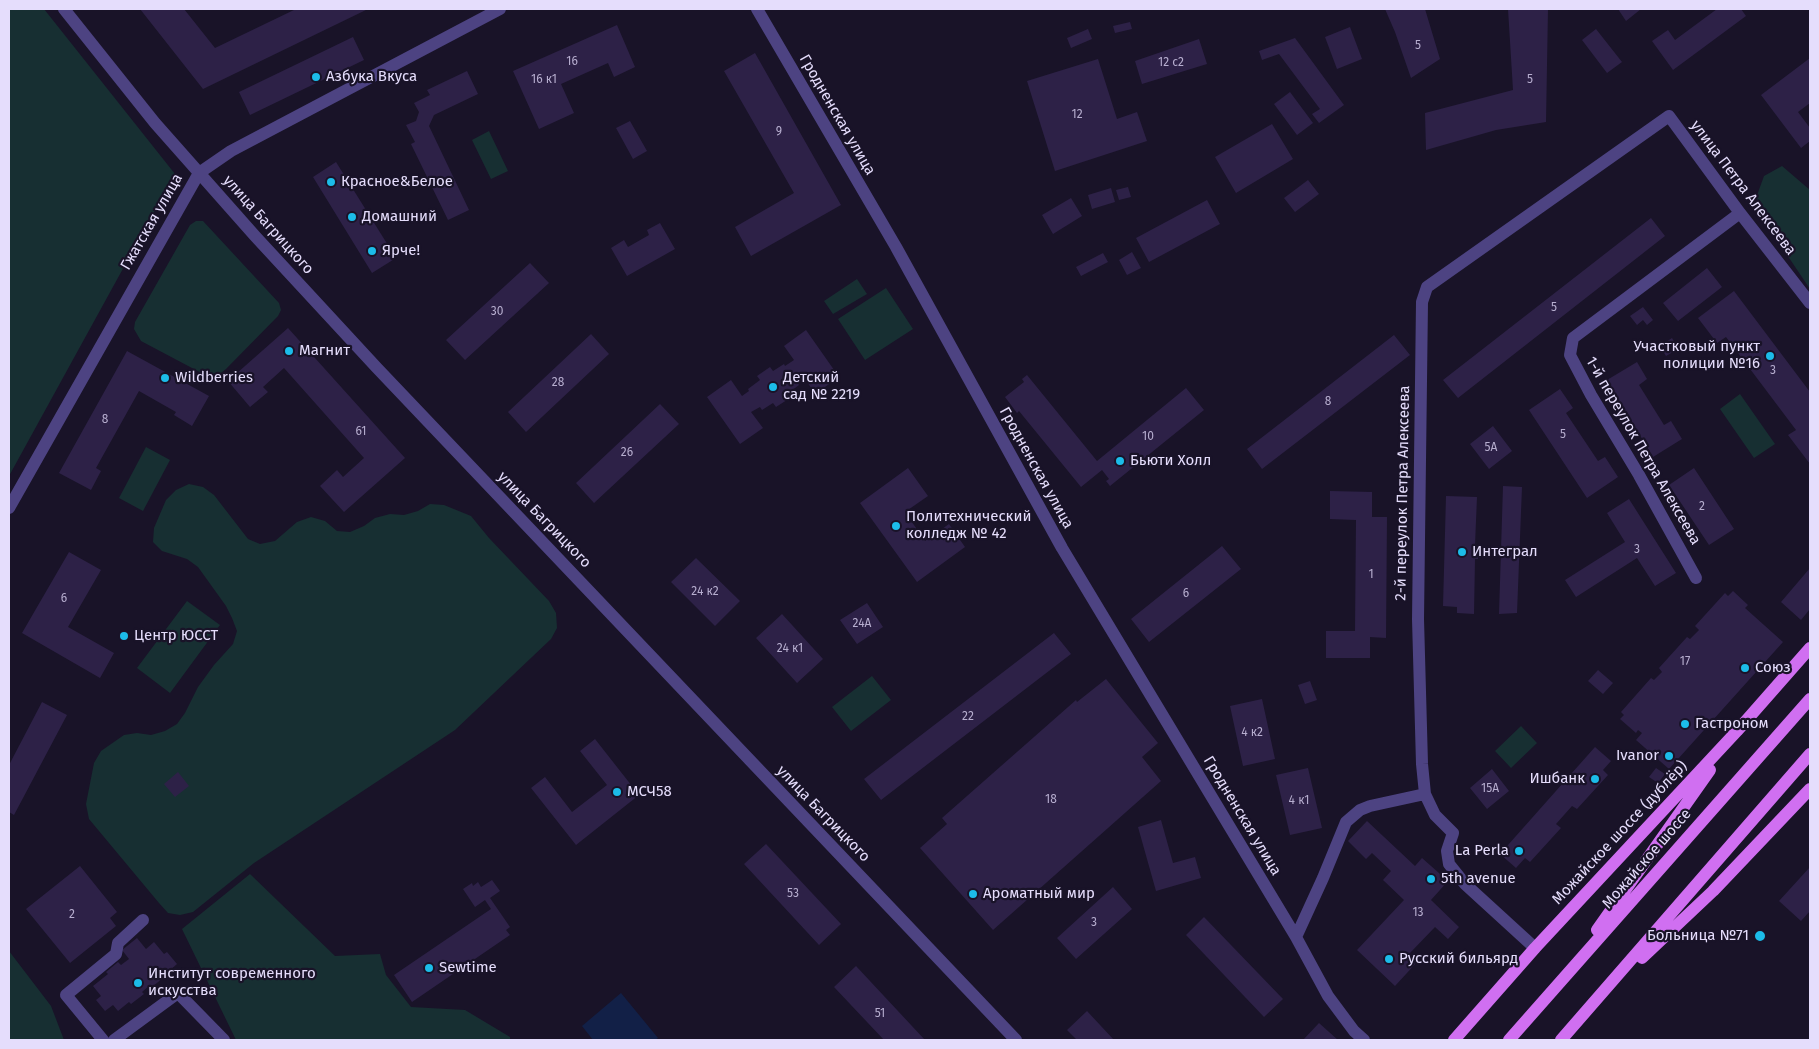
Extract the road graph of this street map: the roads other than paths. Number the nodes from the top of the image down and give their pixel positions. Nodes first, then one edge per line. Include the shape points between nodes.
1 (64, 9) edge
2 (500, 9) edge
3 (757, 9) edge
4 (1669, 116) joint
5 (199, 173) junction
6 (1740, 213) junction
7 (1810, 303) edge
8 (9, 508) edge
9 (1696, 578) dead end
10 (1810, 648) edge
11 (1810, 699) edge
12 (1737, 732) junction
13 (1810, 754) edge
14 (1810, 789) edge
15 (1425, 794) junction
16 (143, 920) dead end
17 (1296, 937) junction
18 (1535, 948) junction
19 (1560, 982) junction
20 (1588, 1010) junction
21 (103, 1040) edge
22 (114, 1040) edge
23 (224, 1040) edge
24 (1016, 1040) edge
25 (1364, 1040) edge
26 (1454, 1040) edge
27 (1509, 1040) edge
28 (1561, 1040) edge

1 - 5 street, улица Багрицкого
2 - 5 street, Гжатская улица via 251,140
3 - 17 street, Гродненская улица via 900,255 1062,548
4 - 6 street, улица Петра Алексеева
4 - 15 street, 2-й переулок Петра Алексеева via 1428,287 1422,302 1418,619
5 - 8 street, Гжатская улица
5 - 24 street, улица Багрицкого via 377,368
6 - 7 street, улица Петра Алексеева
6 - 9 street, 1-й переулок Петра Алексеева via 1572,338 1570,355
10 - 12 main road, Можайское шоссе (дублёр)
11 - 19 main road, Можайское шоссе
12 - 18 main road, Можайское шоссе (дублёр)
12 - 19 main road
13 - 20 main road
14 - 20 main road via 1713,892
15 - 17 street via 1370,806 1346,822
15 - 18 street, 2-й переулок Петра Алексеева via 1434,815 1453,833 1447,851 1449,864 1465,884
16 - 21 street via 118,943 116,954 66,995
17 - 25 street, Гродненская улица via 1328,996
18 - 26 main road, Можайское шоссе (дублёр)
19 - 27 main road, Можайское шоссе
20 - 28 main road
22 - 23 street via 178,993

